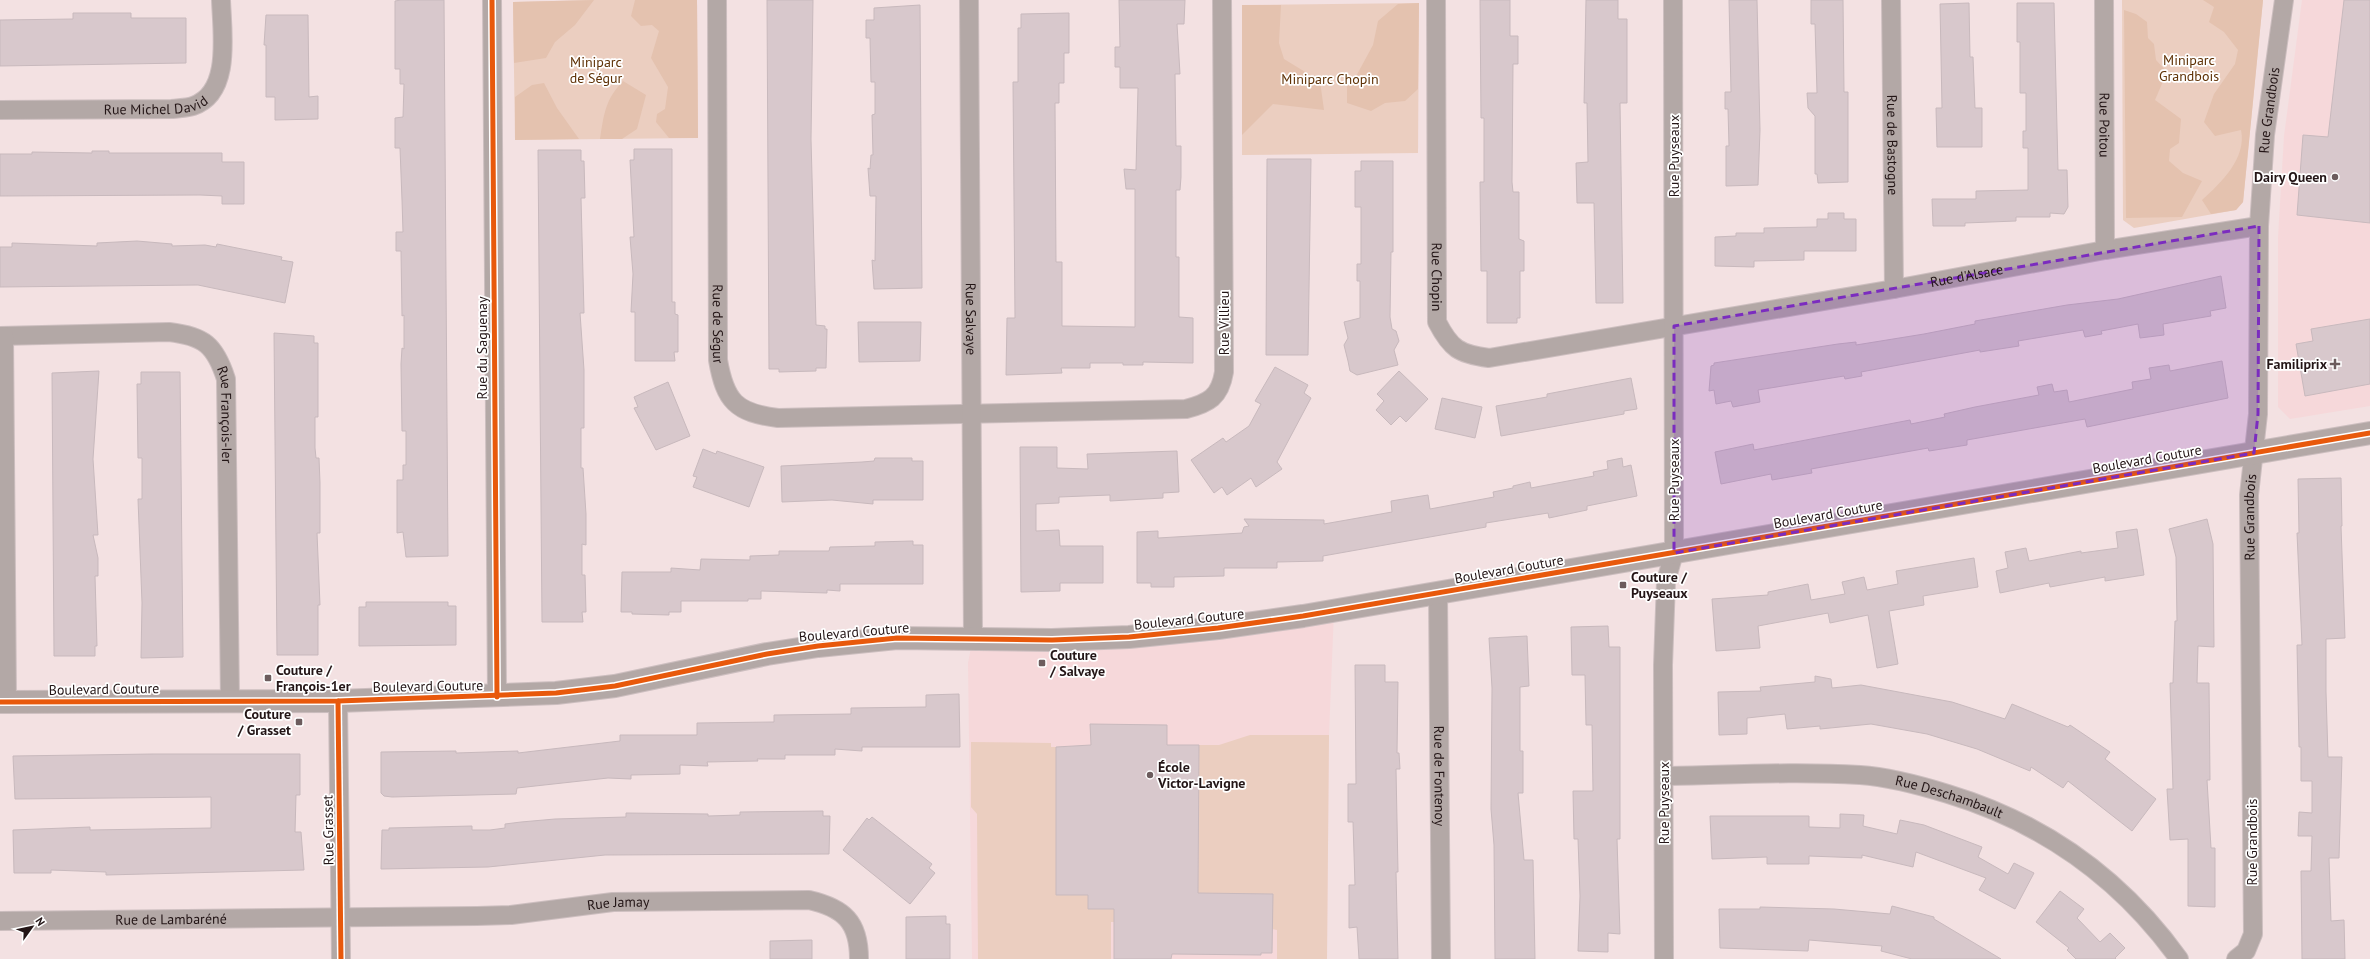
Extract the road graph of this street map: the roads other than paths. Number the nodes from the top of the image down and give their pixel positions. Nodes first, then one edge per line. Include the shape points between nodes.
1 (221, 0) edge
2 (492, 0) edge
3 (717, 0) edge
4 (969, 0) edge
5 (1222, 0) edge
6 (1436, 0) edge
7 (1673, 0) edge
8 (1891, 0) edge
9 (2104, 0) edge
10 (2284, 0) edge
11 (0, 110) edge
12 (2259, 226) junction
13 (2105, 250) junction
14 (1894, 289) junction
15 (1674, 326) junction
16 (2, 336) edge
17 (971, 415) junction
18 (2370, 433) edge
19 (2254, 453) junction
20 (1674, 553) junction
21 (1438, 593) junction
22 (973, 638) junction
23 (496, 697) junction
24 (230, 700) junction
25 (338, 701) junction
26 (4, 702) edge
27 (1664, 776) junction
28 (341, 918) junction
29 (0, 920) edge
30 (342, 959) edge
31 (859, 959) edge
32 (1442, 959) edge
33 (1664, 959) edge
34 (2179, 959) edge
35 (2236, 959) edge

1 - 11 street, Rue Michel David via 220,77 211,95 194,106 172,109
2 - 23 street, Rue du Saguenay
3 - 17 street, Rue de Ségur via 718,360 722,383 734,403 755,415 778,418
4 - 17 street, Rue Salvaye
5 - 17 street, Rue Villieu via 1222,387 1212,399 1186,409
6 - 15 street, Rue Chopin via 1436,300 1437,322 1446,341 1466,355 1489,358
7 - 15 street, Rue Puyseaux
8 - 14 street, Rue de Bastogne
9 - 13 street, Rue Poitou
10 - 12 street, Rue Grandbois via 2265,135
12 - 13 street, Rue d'Alsace
12 - 19 street, Rue Grandbois via 2258,414
13 - 14 street, Rue d'Alsace
14 - 15 street, Rue d'Alsace
15 - 20 street, Rue Puyseaux
16 - 24 street, Rue François-Ier via 169,332 189,335 207,343 220,359 226,379
16 - 26 street
17 - 22 street, Rue Salvaye
18 - 19 street, Boulevard Couture
19 - 20 street, Boulevard Couture
19 - 35 street, Rue Grandbois via 2249,495 2252,934 2246,950
20 - 21 street, Boulevard Couture
20 - 27 street, Rue Puyseaux via 1666,580 1663,665
21 - 22 street, Boulevard Couture via 1234,626 1129,637 1052,640
21 - 32 street, Rue de Fontenoy
22 - 23 street, Boulevard Couture via 897,638 818,646 767,654 615,686
23 - 25 street, Boulevard Couture
24 - 25 street, Boulevard Couture
24 - 26 street, Boulevard Couture
25 - 28 street, Rue Grasset
27 - 33 street, Rue Puyseaux
27 - 34 street, Rue Deschambault via 1860,775 1922,786 1977,803 2028,824 2078,856 2122,892 2163,936
28 - 29 street, Rue de Lambaréné
28 - 30 street, Rue Grasset
28 - 31 street, Rue Jamay via 511,915 613,902 809,900 829,905 847,916 857,934

